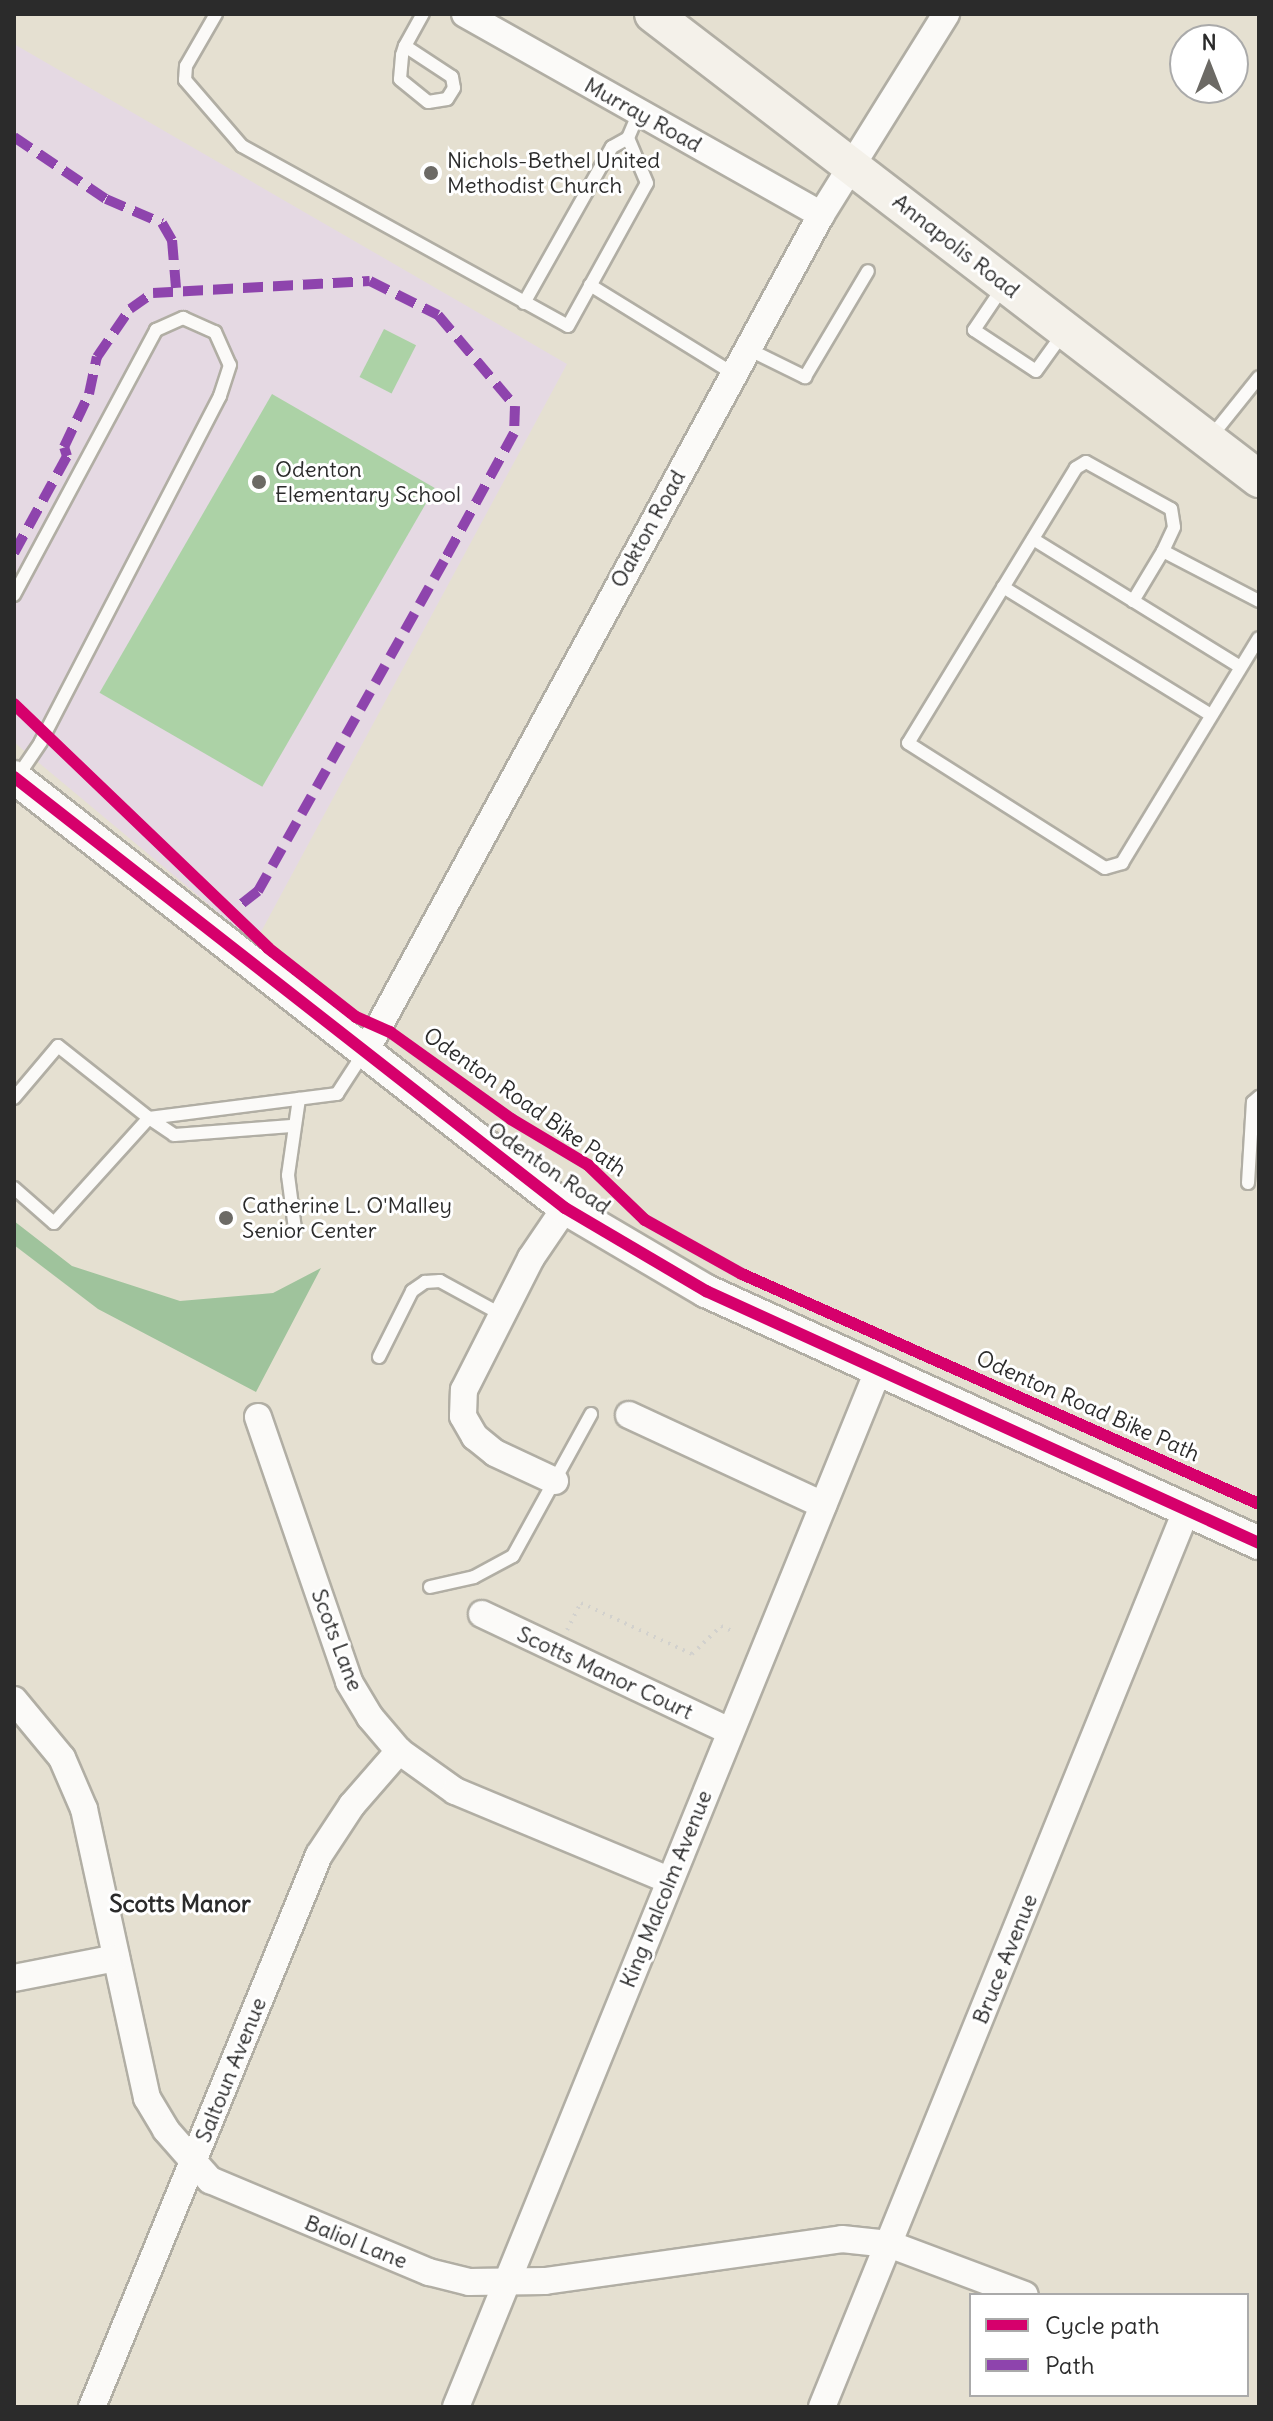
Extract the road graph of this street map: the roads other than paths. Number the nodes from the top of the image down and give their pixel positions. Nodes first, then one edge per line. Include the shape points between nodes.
1 (216, 14) edge
2 (423, 14) edge
3 (465, 14) edge
4 (653, 14) edge
5 (946, 14) edge
6 (405, 46) junction
7 (639, 112) junction
8 (628, 138) junction
9 (852, 166) junction
10 (821, 215) junction
11 (868, 271) dead end
12 (1005, 284) junction
13 (590, 285) junction
14 (524, 303) junction
15 (1066, 330) junction
16 (748, 349) junction
17 (734, 374) junction
18 (1259, 377) edge
19 (1208, 440) junction
20 (1259, 479) edge
21 (1033, 539) junction
22 (1163, 551) junction
23 (1003, 587) junction
24 (14, 595) edge
25 (1133, 601) junction
26 (1259, 601) edge
27 (1259, 638) edge
28 (1240, 667) junction
29 (1208, 713) junction
30 (15, 778) edge
31 (365, 1052) junction
32 (1259, 1097) edge
33 (14, 1098) edge
34 (299, 1099) junction
35 (149, 1118) junction
36 (292, 1126) junction
37 (1248, 1183) dead end
38 (14, 1188) edge
39 (565, 1208) junction
40 (295, 1229) dead end
41 (502, 1315) junction
42 (379, 1357) dead end
43 (878, 1371) junction
44 (591, 1414) dead end
45 (629, 1415) dead end
46 (258, 1417) dead end
47 (555, 1481) junction
48 (823, 1505) junction
49 (1186, 1511) junction
50 (1259, 1543) edge
51 (430, 1587) dead end
52 (482, 1614) dead end
53 (14, 1700) edge
54 (729, 1731) junction
55 (399, 1751) junction
56 (669, 1880) junction
57 (116, 1958) junction
58 (14, 1978) edge
59 (194, 2160) junction
60 (889, 2244) junction
61 (507, 2284) junction
62 (1020, 2293) edge
63 (92, 2407) edge
64 (456, 2407) edge
65 (822, 2407) edge

1 - 14 lane via 186,66 185,80 242,146
2 - 6 lane
3 - 7 street, Murray Road
4 - 9 main road, Annapolis Road
5 - 9 street, Oakton Road
6 - 6 lane via 399,71 404,85 428,102 447,99 454,88 452,77
7 - 8 lane
7 - 10 street, Murray Road
8 - 13 lane via 647,183
8 - 14 lane via 612,147
9 - 10 street, Oakton Road
9 - 12 main road, Annapolis Road
10 - 16 street, Oakton Road
11 - 16 lane via 805,377
12 - 15 main road, Annapolis Road
12 - 15 lane via 974,330 1036,371
13 - 14 lane via 568,326
13 - 17 lane
15 - 19 main road, Annapolis Road
16 - 17 street, Oakton Road
17 - 31 street, Oakton Road
18 - 19 lane
19 - 20 main road, Annapolis Road
21 - 22 lane via 1076,468 1086,462 1171,509 1174,527
21 - 23 lane
21 - 25 lane
22 - 25 lane
22 - 26 lane
23 - 29 lane
23 - 29 lane via 908,743 966,783 1105,868 1122,863
24 - 30 lane via 156,330 183,318 215,332 230,365 220,396 46,732
25 - 28 lane
27 - 28 lane
28 - 29 lane
30 - 31 street, Odenton Road
31 - 34 lane via 337,1094
31 - 39 street, Odenton Road
32 - 37 lane via 1253,1102
33 - 35 lane via 58,1046
34 - 35 lane
34 - 36 lane
35 - 36 lane via 174,1135
35 - 38 lane via 54,1223
36 - 40 lane via 288,1175
39 - 41 street
39 - 43 street, Odenton Road via 706,1291
41 - 42 lane via 440,1281 425,1282 412,1291
41 - 47 street via 464,1390 463,1416 475,1437 495,1453
43 - 48 street, King Malcolm Avenue
43 - 49 street, Odenton Road
44 - 47 lane
45 - 48 street
46 - 55 street, Scots Lane via 349,1682
47 - 51 lane via 513,1556 474,1577
48 - 54 street, King Malcolm Avenue
49 - 50 street, Odenton Road
49 - 60 street, Bruce Avenue
52 - 54 street, Scotts Manor Court
53 - 57 street, Baliol Lane via 62,1758 84,1809
54 - 56 street, King Malcolm Avenue
55 - 56 street, Scots Lane via 455,1791
55 - 59 street, Saltoun Avenue via 352,1805 319,1855
56 - 61 street, King Malcolm Avenue
57 - 58 street
57 - 59 street, Baliol Lane via 147,2098 166,2130
59 - 61 street, Baliol Lane via 210,2180 233,2191 429,2272
59 - 63 street, Saltoun Avenue
60 - 61 street, Baliol Lane via 842,2239
60 - 62 street, Baliol Lane
60 - 65 street, Bruce Avenue
61 - 64 street, King Malcolm Avenue

